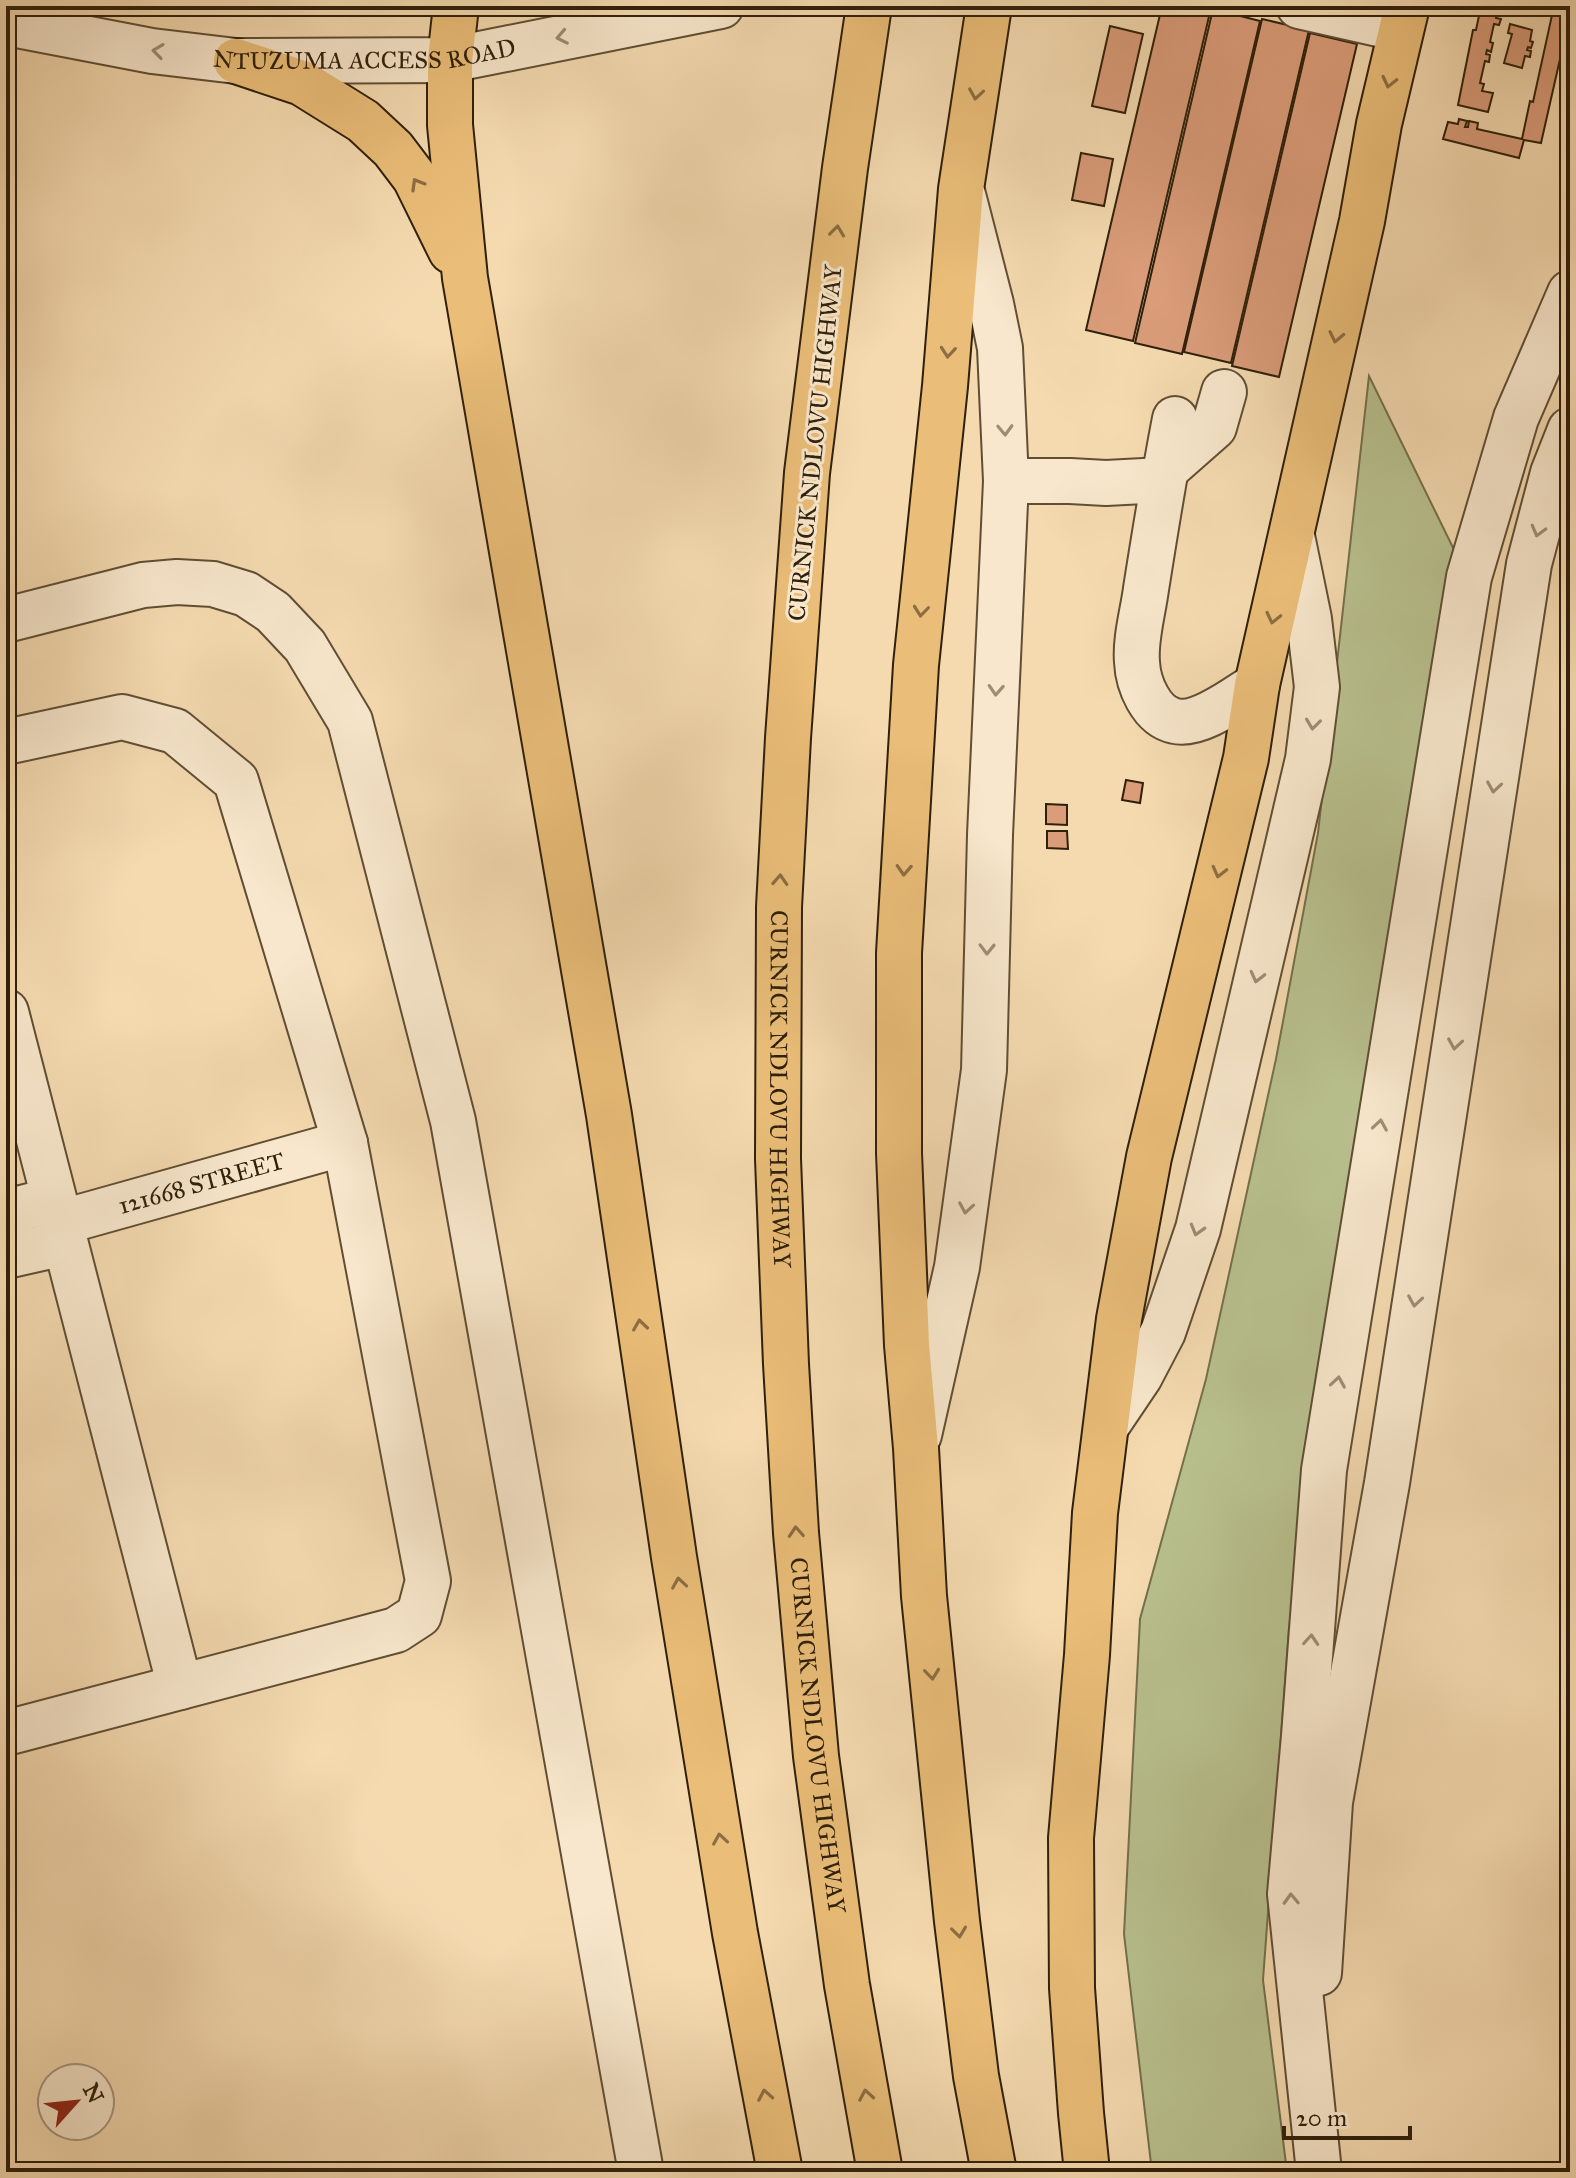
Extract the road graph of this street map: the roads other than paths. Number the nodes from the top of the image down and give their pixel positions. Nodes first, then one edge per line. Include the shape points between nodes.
1 (456, 6) edge
2 (721, 6) edge
3 (1299, 6) edge
4 (988, 11) edge
5 (1404, 17) edge
6 (6, 23) edge
7 (866, 23) edge
8 (450, 60) junction
9 (236, 61) junction
10 (961, 189) junction
11 (465, 278) junction
12 (1570, 293) edge
13 (1224, 392) dead end
14 (1175, 419) dead end
15 (1570, 430) edge
16 (1164, 476) junction
17 (1006, 481) junction
18 (1292, 536) junction
19 (6, 620) edge
20 (1257, 685) junction
21 (6, 742) edge
22 (6, 1012) edge
23 (345, 1143) junction
24 (6, 1212) edge
25 (59, 1222) junction
26 (6, 1256) edge
27 (1107, 1425) junction
28 (916, 1448) junction
29 (180, 1687) junction
30 (6, 1733) edge
31 (641, 2172) edge
32 (780, 2172) edge
33 (880, 2172) edge
34 (994, 2172) edge
35 (1087, 2172) edge
36 (1321, 2172) edge

1 - 8 main road
2 -> 8 street, NTUZUMA ACCESS ROAD
3 - 5 street
4 -> 10 main road
5 -> 18 main road
9 -> 6 street, NTUZUMA ACCESS ROAD
33 -> 7 main road, CURNICK NDLOVU HIGHWAY via 847,1985 816,1756 795,1518 778,1159 779,907 805,504
8 - 9 street, NTUZUMA ACCESS ROAD
8 - 11 main road via 450,125
11 -> 9 main road via 415,178 373,130 302,83
10 -> 17 street via 1000,348
10 -> 28 main road via 916,665 899,953 899,1153
32 -> 11 main road via 735,1933 609,1115
36 -> 12 street via 1290,1894 1324,1470 1469,577 1516,418
13 - 16 street via 1214,427
14 - 16 street
15 -> 36 street via 1529,564 1387,1483 1330,1802 1315,2041
16 - 17 street via 1106,483
16 - 20 street via 1137,662 1146,696 1159,713 1187,721 1202,718
17 -> 28 street via 984,1070 957,1267
18 -> 20 main road
18 -> 27 street via 1317,687 1308,759 1198,1229 1163,1332
19 - 31 street via 143,585 213,584 246,594 273,612 305,646 350,721 453,1121
20 -> 27 main road via 1246,758 1149,1157 1119,1319
21 - 23 street via 122,717 175,731 236,781
22 - 25 street
23 - 25 street, 121668 STREET
23 - 29 street via 428,1581 419,1615 396,1630
24 - 25 street, 121668 STREET
25 - 26 street, 121668 STREET
25 - 29 street
27 - 35 main road via 1095,1513 1071,1838 1072,1988
28 -> 34 main road via 924,1596 957,1921
29 - 30 street

